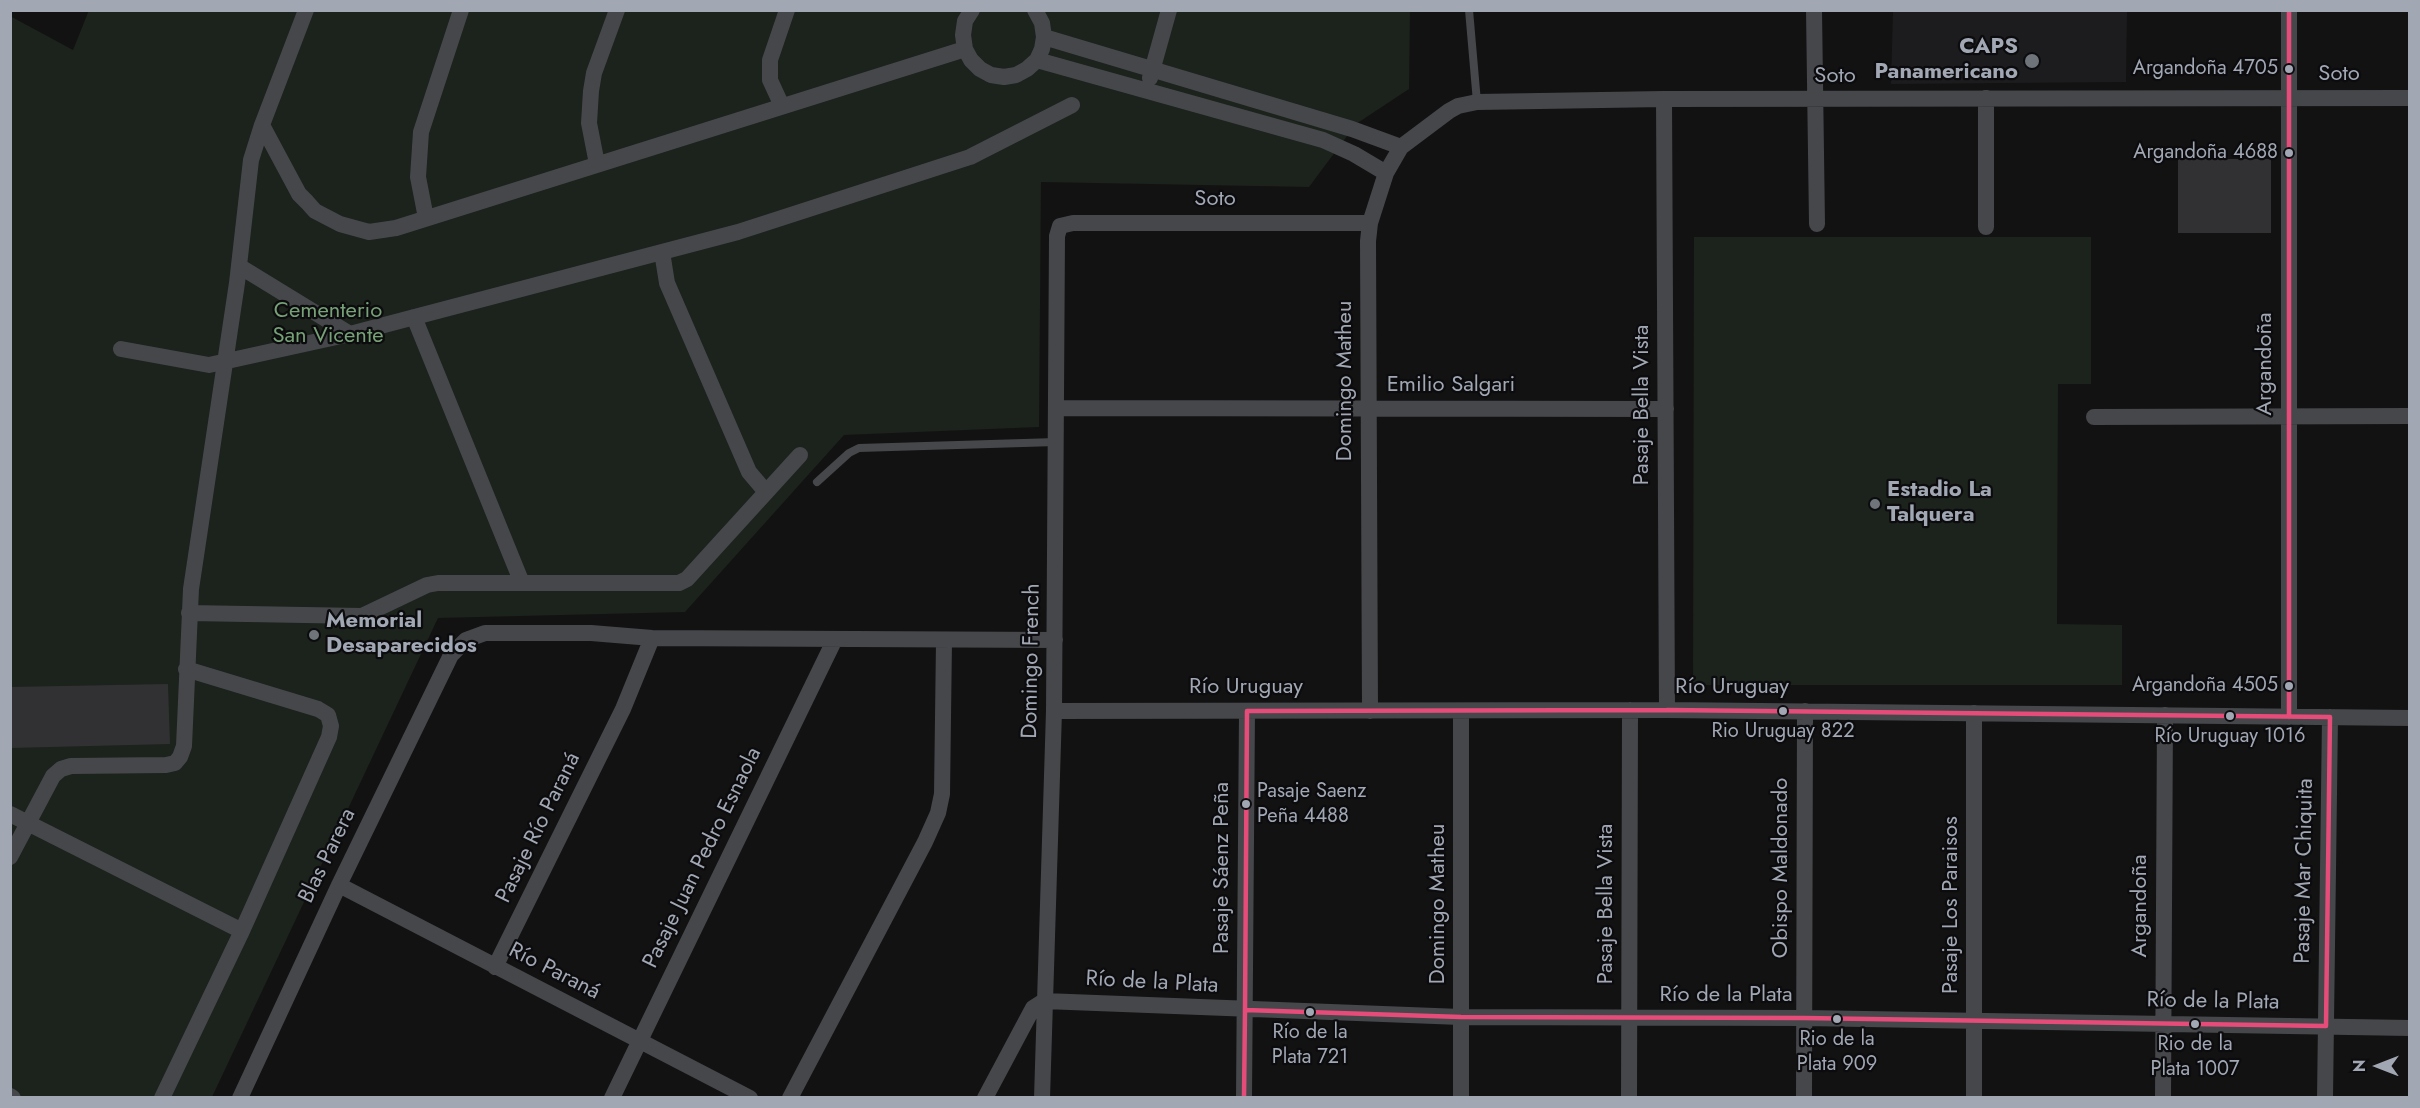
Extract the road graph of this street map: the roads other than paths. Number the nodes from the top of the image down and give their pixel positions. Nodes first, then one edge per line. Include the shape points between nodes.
1 (306, 10) edge
2 (461, 10) edge
3 (617, 10) edge
4 (787, 10) edge
5 (972, 10) edge
6 (1035, 10) edge
7 (1169, 10) edge
8 (1469, 10) edge
9 (1814, 10) edge
10 (2289, 10) edge
11 (1044, 37) junction
12 (965, 49) junction
13 (1036, 60) junction
14 (1152, 68) junction
15 (1146, 91) junction
16 (1986, 98) junction
17 (2289, 98) junction
18 (2409, 98) edge
19 (1664, 99) junction
20 (1814, 100) junction
21 (1477, 102) junction
22 (1072, 105) dead end
23 (782, 106) junction
24 (262, 125) junction
25 (1401, 147) junction
26 (597, 164) junction
27 (1386, 173) junction
28 (426, 218) junction
29 (1370, 223) junction
30 (1817, 224) dead end
31 (1060, 226) joint
32 (1986, 227) dead end
33 (662, 252) junction
34 (239, 266) junction
35 (414, 317) junction
36 (350, 334) junction
37 (121, 349) dead end
38 (225, 363) junction
39 (1056, 408) junction
40 (1369, 408) junction
41 (1666, 409) junction
42 (2289, 416) junction
43 (2409, 416) edge
44 (2094, 417) dead end
45 (1056, 442) junction
46 (800, 455) dead end
47 (817, 482) dead end
48 (766, 492) junction
49 (522, 583) junction
50 (189, 613) junction
51 (652, 638) junction
52 (835, 639) junction
53 (1055, 640) junction
54 (944, 641) junction
55 (186, 669) junction
56 (1630, 710) junction
57 (1667, 710) junction
58 (1054, 711) junction
59 (1247, 711) junction
60 (1370, 711) junction
61 (1461, 711) junction
62 (1805, 711) junction
63 (1974, 714) junction
64 (2165, 716) junction
65 (2289, 717) junction
66 (2330, 717) junction
67 (2409, 718) edge
68 (10, 814) edge
69 (28, 823) junction
70 (10, 857) edge
71 (339, 885) junction
72 (242, 931) junction
73 (495, 967) junction
74 (1044, 1001) junction
75 (1245, 1010) junction
76 (1461, 1017) junction
77 (1629, 1018) junction
78 (1804, 1018) junction
79 (1974, 1021) junction
80 (2163, 1023) junction
81 (2326, 1026) junction
82 (2409, 1028) edge
83 (638, 1041) junction
84 (162, 1098) edge
85 (240, 1098) edge
86 (612, 1098) edge
87 (750, 1098) edge
88 (790, 1098) edge
89 (984, 1098) edge
90 (1042, 1098) edge
91 (1244, 1098) edge
92 (1461, 1098) edge
93 (1629, 1098) edge
94 (1804, 1098) edge
95 (1974, 1098) edge
96 (2163, 1098) edge
97 (2325, 1098) edge

1 - 24 street
2 - 28 street via 422,132 418,177
3 - 26 street via 591,91 589,123
4 - 23 street via 770,60 771,80
5 - 12 street via 963,35
6 - 11 street
7 - 14 street
8 - 21 lane
9 - 20 street
10 - 17 street, Argandoña
11 - 13 street
11 - 14 street
12 - 13 street via 980,69 998,76 1016,75
12 - 23 street
13 - 15 street
14 - 15 street
14 - 25 street
15 - 27 street via 1323,140
16 - 17 street, Soto
16 - 20 street, Soto
16 - 32 street
17 - 18 street, Soto
17 - 42 street, Argandoña
19 - 20 street, Soto
19 - 21 street, Soto
19 - 41 street, Pasaje Bella Vista
20 - 30 street
21 - 25 street, Domingo Matheu via 1449,111
22 - 33 street via 970,157 738,232
23 - 26 street
24 - 28 street via 299,194 315,211 340,224 369,232
24 - 34 street via 251,160
25 - 27 street, Domingo Matheu
26 - 28 street
27 - 29 street, Domingo Matheu
29 - 31 street, Soto
29 - 40 street, Domingo Matheu
31 - 39 street, Domingo French
33 - 35 street
33 - 48 street via 667,283 749,472
34 - 36 street
34 - 38 street
35 - 36 street
35 - 49 street
36 - 38 street
37 - 38 street via 197,365
38 - 50 street
39 - 40 street, Emilio Salgari
39 - 45 street, Domingo French
40 - 41 street, Emilio Salgari
40 - 60 street, Domingo Matheu
41 - 57 street, Pasaje Bella Vista
42 - 43 street
42 - 44 street
42 - 65 street, Argandoña
45 - 47 lane via 859,448
45 - 53 street, Domingo French
46 - 48 street
48 - 49 street via 687,579 679,583
49 - 50 street via 427,585 362,616
50 - 55 street
51 - 52 street
51 - 71 street, Blas Parera via 591,633 485,633 466,640 451,655
51 - 73 street, Pasaje Río Paraná via 623,709
52 - 54 street
52 - 83 street, Pasaje Juan Pedro Esnaola
53 - 54 street
53 - 58 street, Domingo French
54 - 88 street via 942,794 938,813
55 - 69 street via 183,746 175,763 61,769 53,776
55 - 72 street via 318,708 327,715 331,726
56 - 57 street, Río Uruguay
56 - 61 street, Río Uruguay
56 - 77 street, Pasaje Bella Vista
57 - 62 street, Río Uruguay
58 - 59 street, Río Uruguay
58 - 74 street, Domingo French
59 - 60 street, Río Uruguay
59 - 75 street, Pasaje Sáenz Peña
60 - 61 street, Río Uruguay
61 - 76 street, Domingo Matheu
62 - 63 street, Río Uruguay
62 - 78 street, Obispo Maldonado
63 - 64 street, Río Uruguay
63 - 79 street, Pasaje Los Paraisos
64 - 65 street, Río Uruguay
64 - 80 street, Argandoña
65 - 66 street, Río Uruguay
66 - 67 street, Río Uruguay
66 - 81 street, Pasaje Mar Chiquita
68 - 69 street
69 - 70 street
69 - 72 street
71 - 73 street, Río Paraná
71 - 85 street, Blas Parera
72 - 84 street
73 - 83 street, Río Paraná
74 - 75 street, Río de la Plata
74 - 89 street via 1033,1008
74 - 90 street, Domingo French
75 - 76 street, Río de la Plata
75 - 91 street, Pasaje Sáenz Peña
76 - 77 street, Río de la Plata
76 - 92 street, Domingo Matheu
77 - 78 street, Río de la Plata
77 - 93 street, Pasaje Bella Vista
78 - 79 street, Río de la Plata
78 - 94 street, Obispo Maldonado
79 - 80 street, Río de la Plata
79 - 95 street, Pasaje Los Paraisos
80 - 81 street, Río de la Plata
80 - 96 street, Argandoña
81 - 82 street, Río de la Plata
81 - 97 street, Pasaje Mar Chiquita
83 - 86 street, Pasaje Juan Pedro Esnaola
83 - 87 street, Río Paraná

